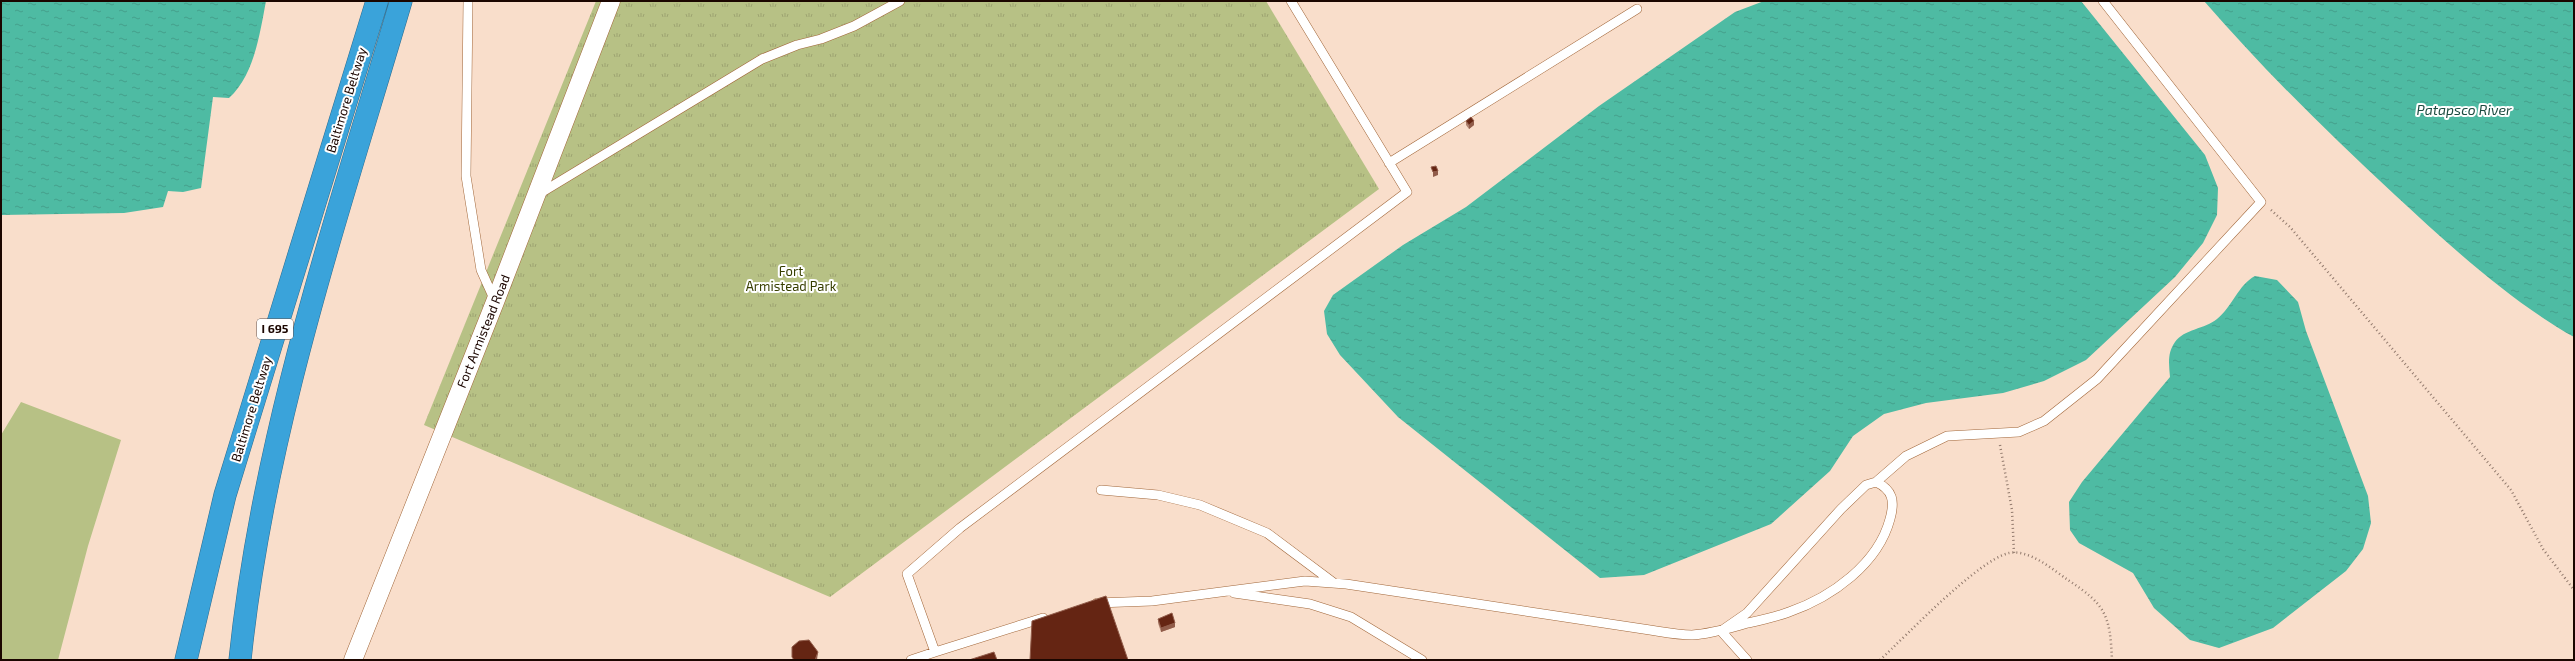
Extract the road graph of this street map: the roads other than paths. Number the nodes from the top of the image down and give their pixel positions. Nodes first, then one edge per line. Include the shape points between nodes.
1 (377, 1) edge
2 (401, 1) edge
3 (468, 1) edge
4 (611, 1) edge
5 (900, 1) edge
6 (1292, 1) edge
7 (2103, 1) edge
8 (1637, 9) dead end
9 (1389, 163) junction
10 (536, 196) junction
11 (495, 302) junction
12 (1876, 482) junction
13 (1101, 490) dead end
14 (1334, 583) junction
15 (1221, 591) junction
16 (1091, 604) edge
17 (1054, 615) edge
18 (1721, 631) junction
19 (934, 652) junction
20 (186, 660) edge
21 (240, 660) edge
22 (353, 660) edge
23 (911, 660) edge
24 (1422, 660) edge
25 (1747, 660) edge

1 - 20 highway, Baltimore Beltway / I 695 via 225,495
2 - 21 highway, Baltimore Beltway / I 695 via 317,282 282,416 247,592
3 - 11 lane via 466,176 481,270
4 - 10 street, Fort Armistead Road
5 - 10 lane via 854,26 762,59
6 - 9 lane
7 - 12 lane via 2261,202 2097,379 2044,421 2019,432 1947,436 1906,456
8 - 9 lane
9 - 19 lane via 1406,192 960,528 907,574
10 - 11 street, Fort Armistead Road
11 - 22 street, Fort Armistead Road
12 - 18 lane via 1866,485 1841,509 1747,613
12 - 18 lane via 1885,486 1892,496 1893,507 1886,535 1873,554 1851,577 1790,612
13 - 14 lane via 1158,495 1200,505 1267,533
14 - 15 lane via 1305,581
14 - 18 lane via 1650,630 1691,635
15 - 16 lane via 1152,601
15 - 24 lane via 1310,604 1344,615
17 - 19 lane
18 - 25 lane
19 - 23 lane

